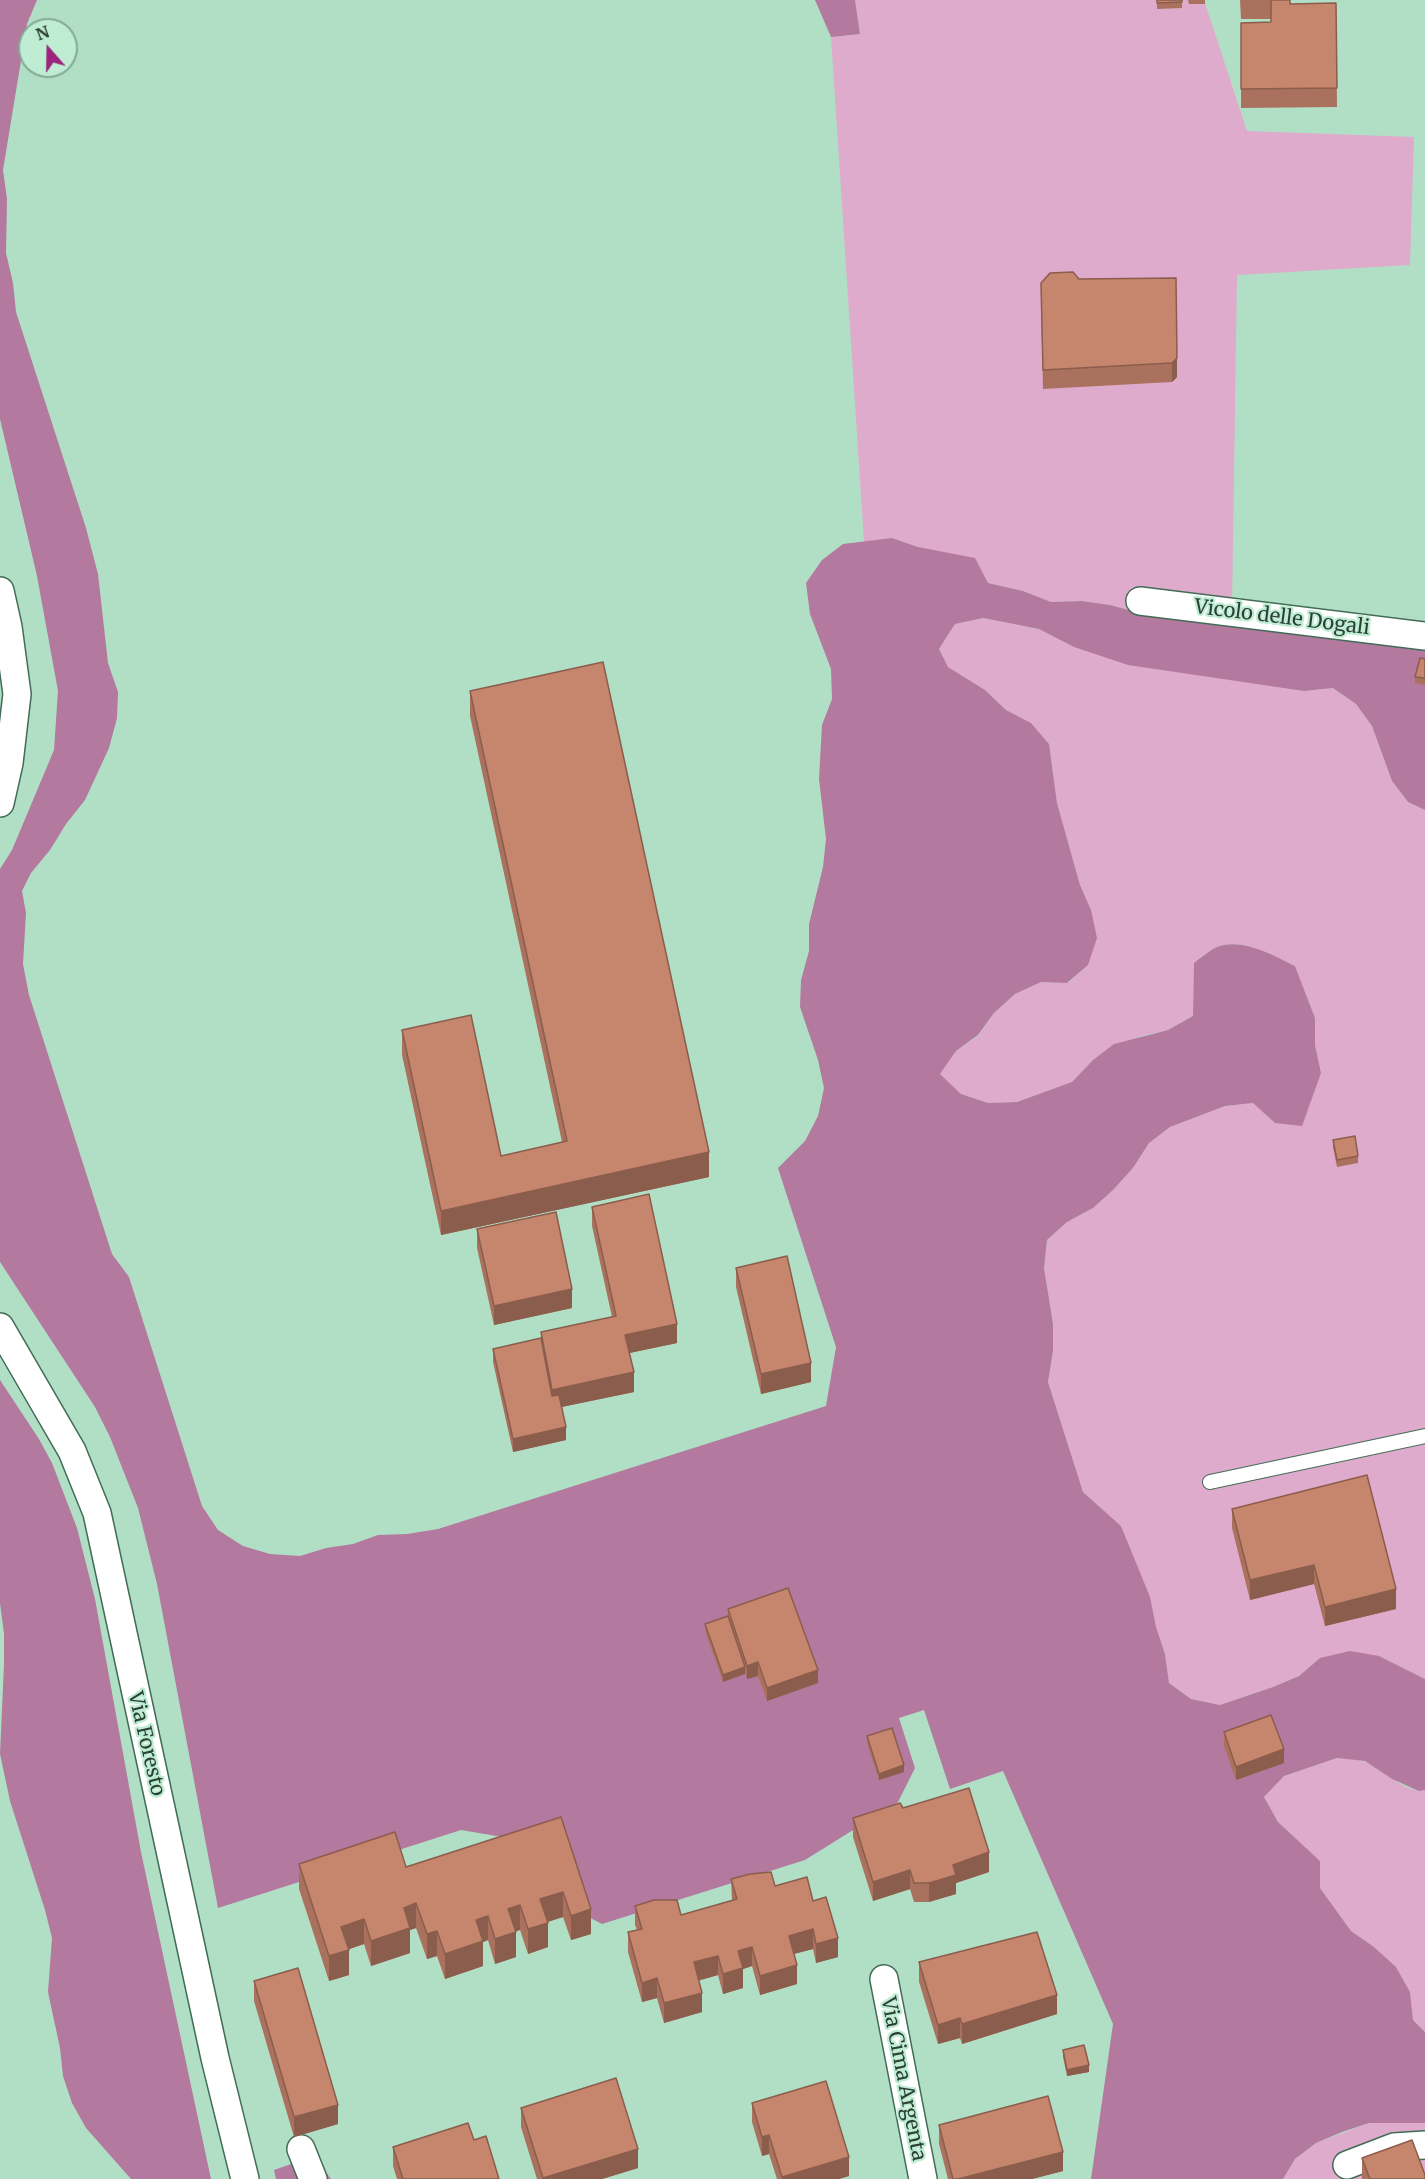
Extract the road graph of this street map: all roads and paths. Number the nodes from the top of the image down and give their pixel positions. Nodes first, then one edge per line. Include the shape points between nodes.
1 (0, 591) edge
2 (1140, 601) dead end
3 (1425, 636) edge
4 (0, 803) edge
5 (0, 1327) edge
6 (1425, 1436) edge
7 (1210, 1482) dead end
8 (884, 1979) dead end
9 (1425, 2145) edge
10 (301, 2149) dead end
11 (1347, 2165) dead end
12 (245, 2179) edge
13 (313, 2179) edge
14 (923, 2179) edge

1 - 4 street via 18,694
2 - 3 street, Vicolo delle Dogali
5 - 12 street, Via Foresto via 72,1450 97,1513 215,2058
6 - 7 lane
8 - 14 street, Via Cima Argenta
9 - 11 street via 1394,2147
10 - 13 street

